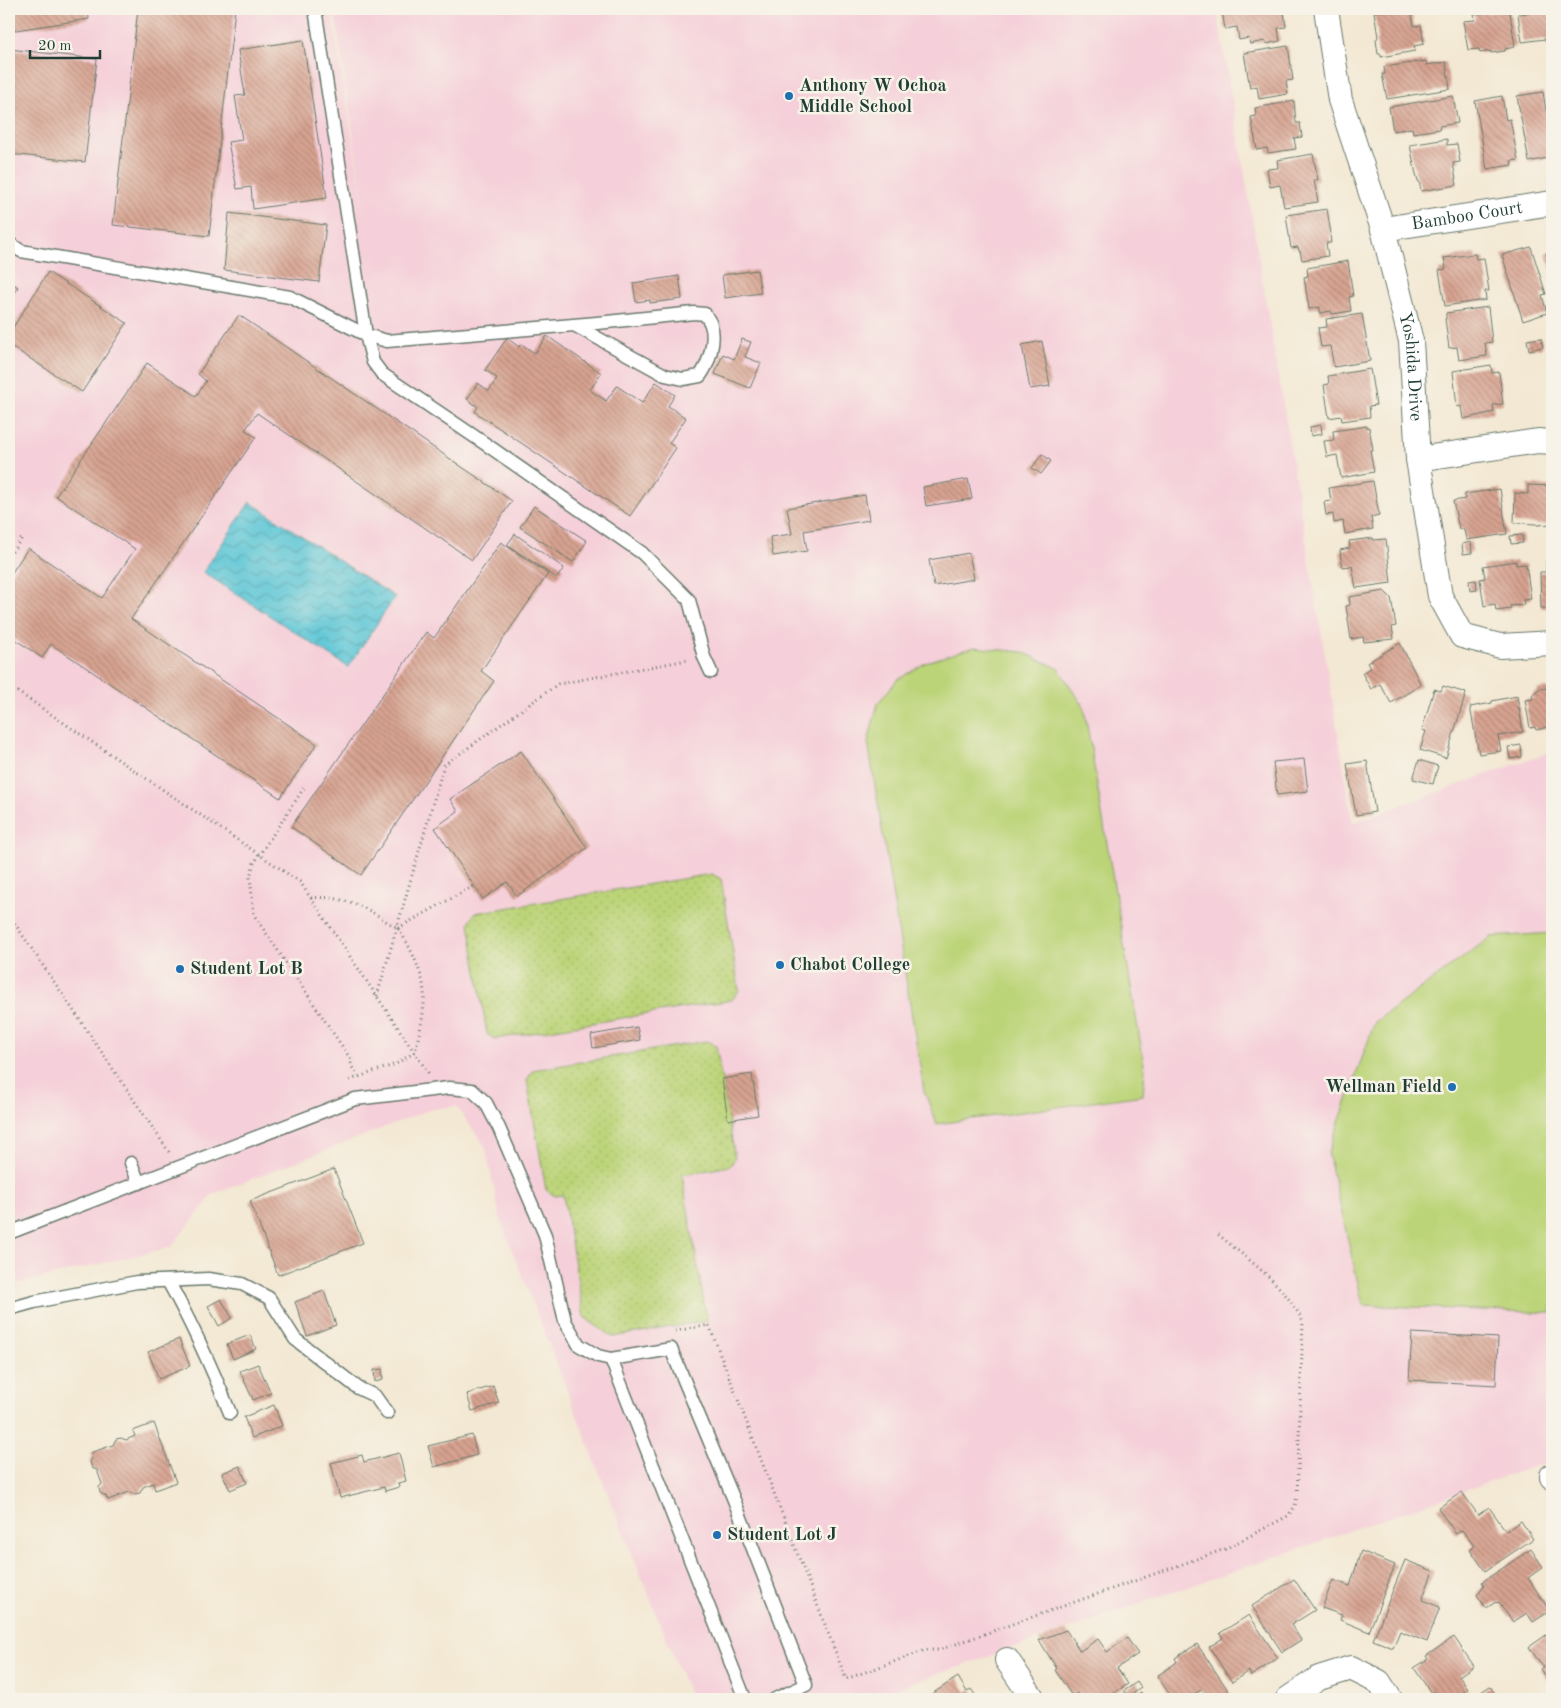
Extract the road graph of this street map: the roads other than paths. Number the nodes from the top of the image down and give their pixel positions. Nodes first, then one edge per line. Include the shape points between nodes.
1 (315, 9) edge
2 (1326, 9) edge
3 (1552, 203) edge
4 (1383, 229) junction
5 (9, 243) edge
6 (574, 325) junction
7 (366, 335) junction
8 (1552, 442) edge
9 (1418, 458) junction
10 (1552, 643) edge
11 (711, 672) dead end
12 (132, 1166) road end
13 (139, 1183) junction
14 (9, 1233) edge
15 (168, 1282) junction
16 (9, 1309) edge
17 (611, 1359) junction
18 (230, 1413) dead end
19 (387, 1413) dead end
20 (1007, 1660) dead end
21 (745, 1699) edge
22 (775, 1699) edge
23 (1033, 1699) edge
24 (1288, 1699) edge
25 (1390, 1699) edge

1 - 7 lane
2 - 4 street, Yoshida Drive via 1340,100
3 - 4 street, Bamboo Court
4 - 9 street, Yoshida Drive via 1411,340
5 - 7 lane via 21,251 290,297
6 - 6 lane via 694,313 705,314 713,334 707,366 700,376 683,379 665,375
6 - 7 lane via 387,341
7 - 11 lane via 372,362 382,374 642,553 689,600
8 - 9 street via 1538,440
9 - 10 street, Yoshida Drive via 1440,596 1462,636 1500,646
12 - 13 lane
13 - 14 lane
13 - 17 lane via 355,1099 449,1088 472,1090 486,1103 500,1128 545,1235 565,1321 578,1345
15 - 16 lane via 137,1282
15 - 18 lane via 216,1376
15 - 19 lane via 208,1279 242,1284 269,1298 295,1339 358,1388 375,1396
17 - 21 lane
17 - 22 lane via 671,1349 806,1685
20 - 23 street
24 - 25 street via 1319,1678 1351,1668 1379,1682

